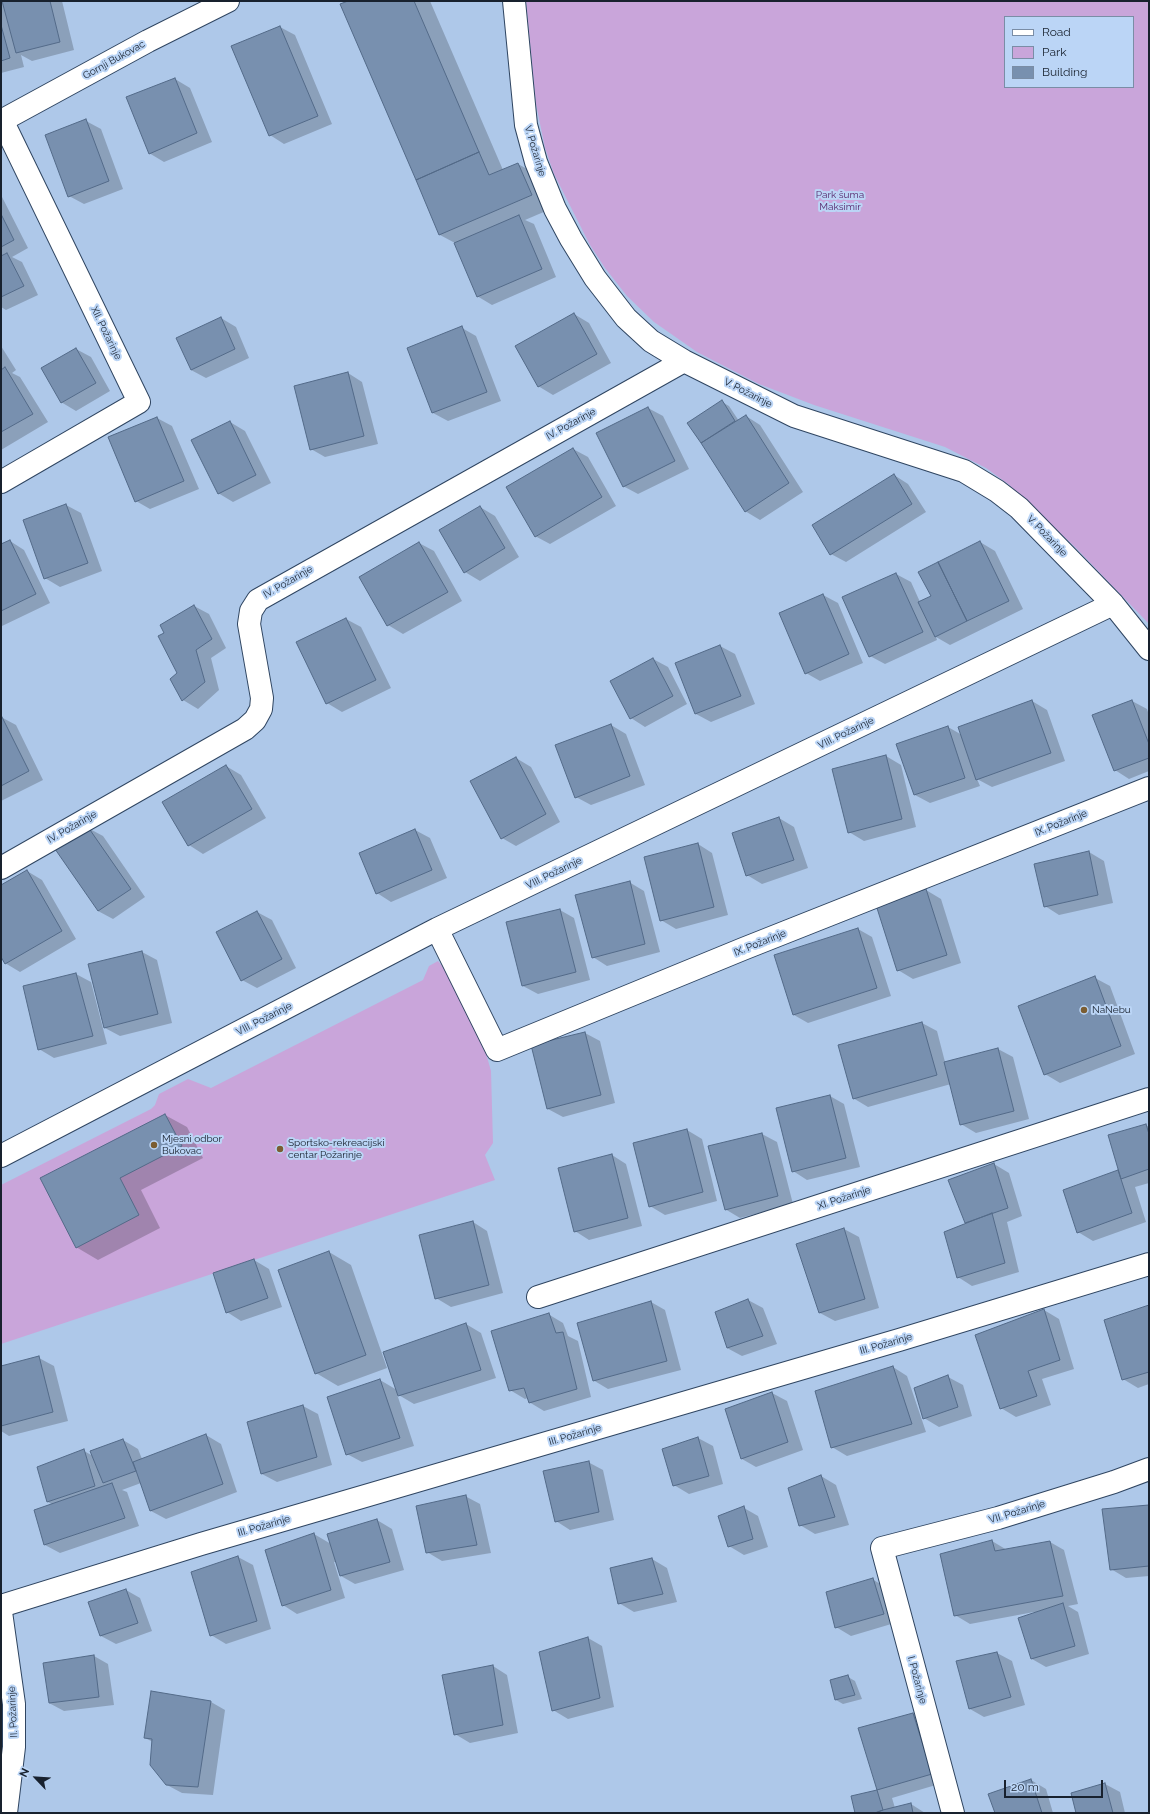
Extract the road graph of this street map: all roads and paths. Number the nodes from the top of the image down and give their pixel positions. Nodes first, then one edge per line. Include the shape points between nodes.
1 (228, 1) edge
2 (514, 1) edge
3 (1, 121) edge
4 (684, 361) junction
5 (1, 482) edge
6 (1113, 604) junction
7 (1149, 649) edge
8 (1149, 788) edge
9 (1, 868) edge
10 (437, 929) junction
11 (1149, 1099) edge
12 (1, 1156) edge
13 (1149, 1264) edge
14 (538, 1297) dead end
15 (1149, 1469) edge
16 (882, 1548) joint
17 (1, 1606) edge
18 (1, 1612) edge
19 (6, 1813) edge
20 (952, 1813) edge

1 - 3 street, Gornji Bukovac via 148,41
2 - 4 street, V. Požarinje via 526,126 536,162 555,209 595,278 626,318 651,340
3 - 5 street, XII. Požarinje via 139,402
4 - 6 street, V. Požarinje via 794,416 964,471 997,490 1019,508
4 - 9 street, IV. Požarinje via 258,600 251,610 249,624 262,698 261,709 255,720
6 - 7 street, V. Požarinje
6 - 10 street, VIII. Požarinje
8 - 10 street, IX. Požarinje via 497,1050
10 - 12 street, VIII. Požarinje
11 - 14 street, XI. Požarinje
13 - 17 street, III. Požarinje via 201,1544
15 - 16 street, VII. Požarinje via 998,1518
16 - 20 street, I. Požarinje
18 - 19 street, II. Požarinje via 14,1704 14,1747

